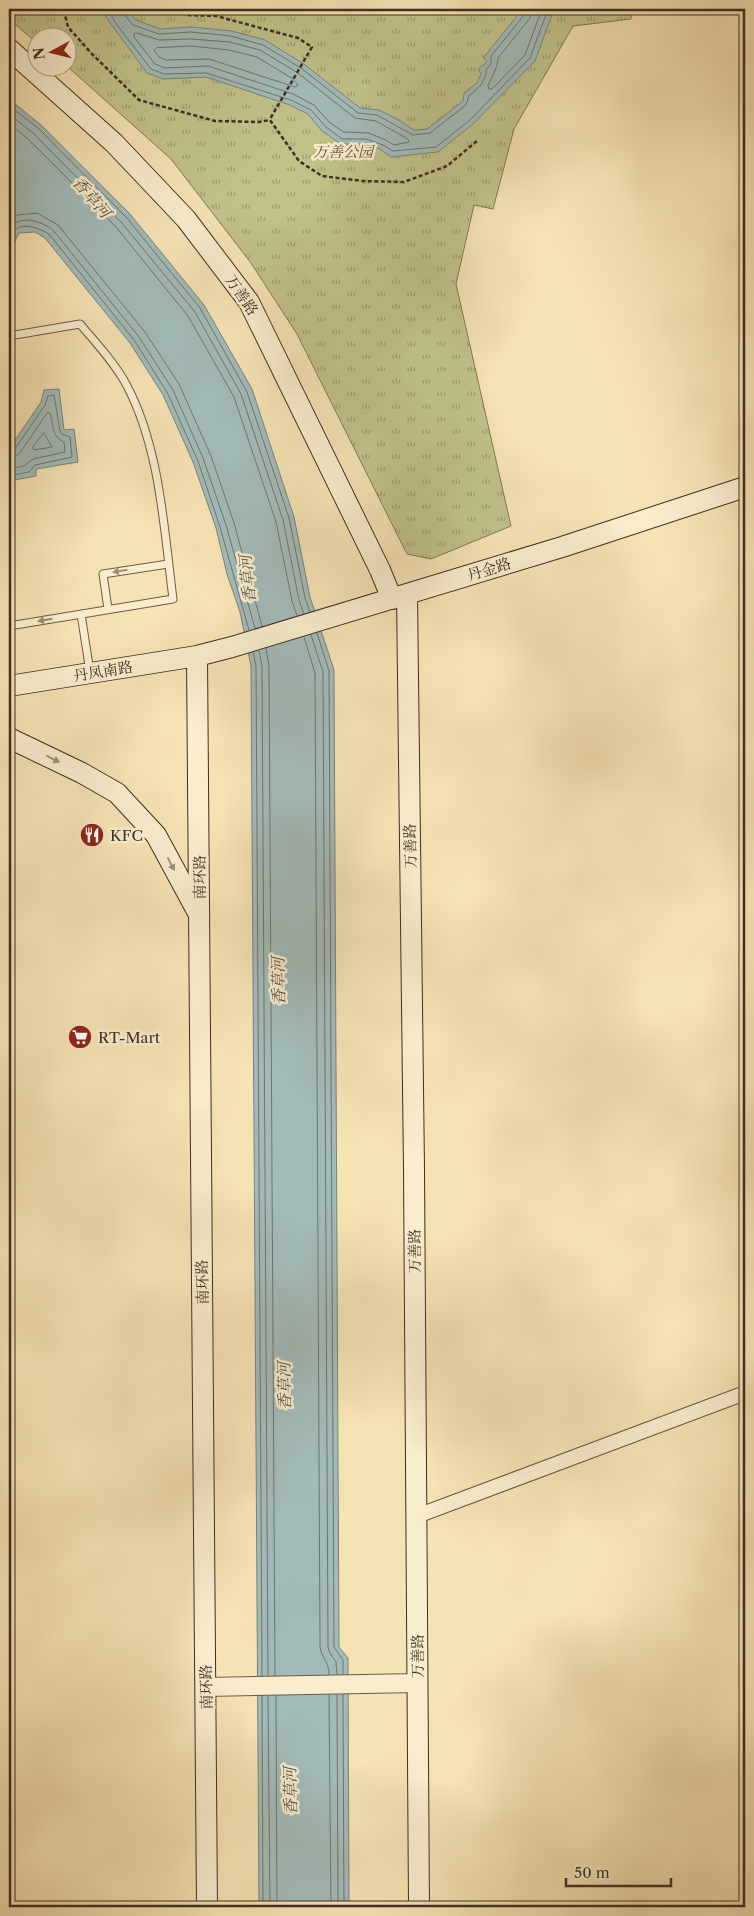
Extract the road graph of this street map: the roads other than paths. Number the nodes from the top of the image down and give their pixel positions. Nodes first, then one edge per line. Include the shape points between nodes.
1 (9, 49) edge
2 (9, 336) edge
3 (745, 487) edge
4 (168, 564) junction
5 (399, 597) junction
6 (108, 609) junction
7 (81, 614) junction
8 (9, 626) edge
9 (232, 647) joint
10 (197, 656) junction
11 (90, 673) junction
12 (9, 686) edge
13 (9, 738) edge
14 (199, 915) junction
15 (745, 1393) edge
16 (416, 1516) junction
17 (418, 1683) junction
18 (206, 1687) junction
19 (208, 1907) edge
20 (419, 1907) edge

1 - 5 main road, 万善路 via 114,143 186,219 250,302 380,570
2 - 4 lane via 80,324 109,358 126,384 142,421 154,462
3 - 5 main road, 丹金路
4 - 6 lane via 173,599
4 -> 6 lane via 103,574
5 - 9 main road, 丹金路
5 - 16 main road, 万善路
6 - 7 lane
7 -> 8 lane
7 - 11 lane
9 - 10 main road, 丹凤南路
10 - 11 main road, 丹凤南路
10 - 14 main road, 南环路
11 - 12 main road, 丹凤南路
13 -> 14 main road via 117,793 156,835
14 - 18 main road, 南环路
15 - 16 street
16 - 17 main road, 万善路
17 - 18 street
17 - 20 main road, 万善路
18 - 19 main road, 南环路

